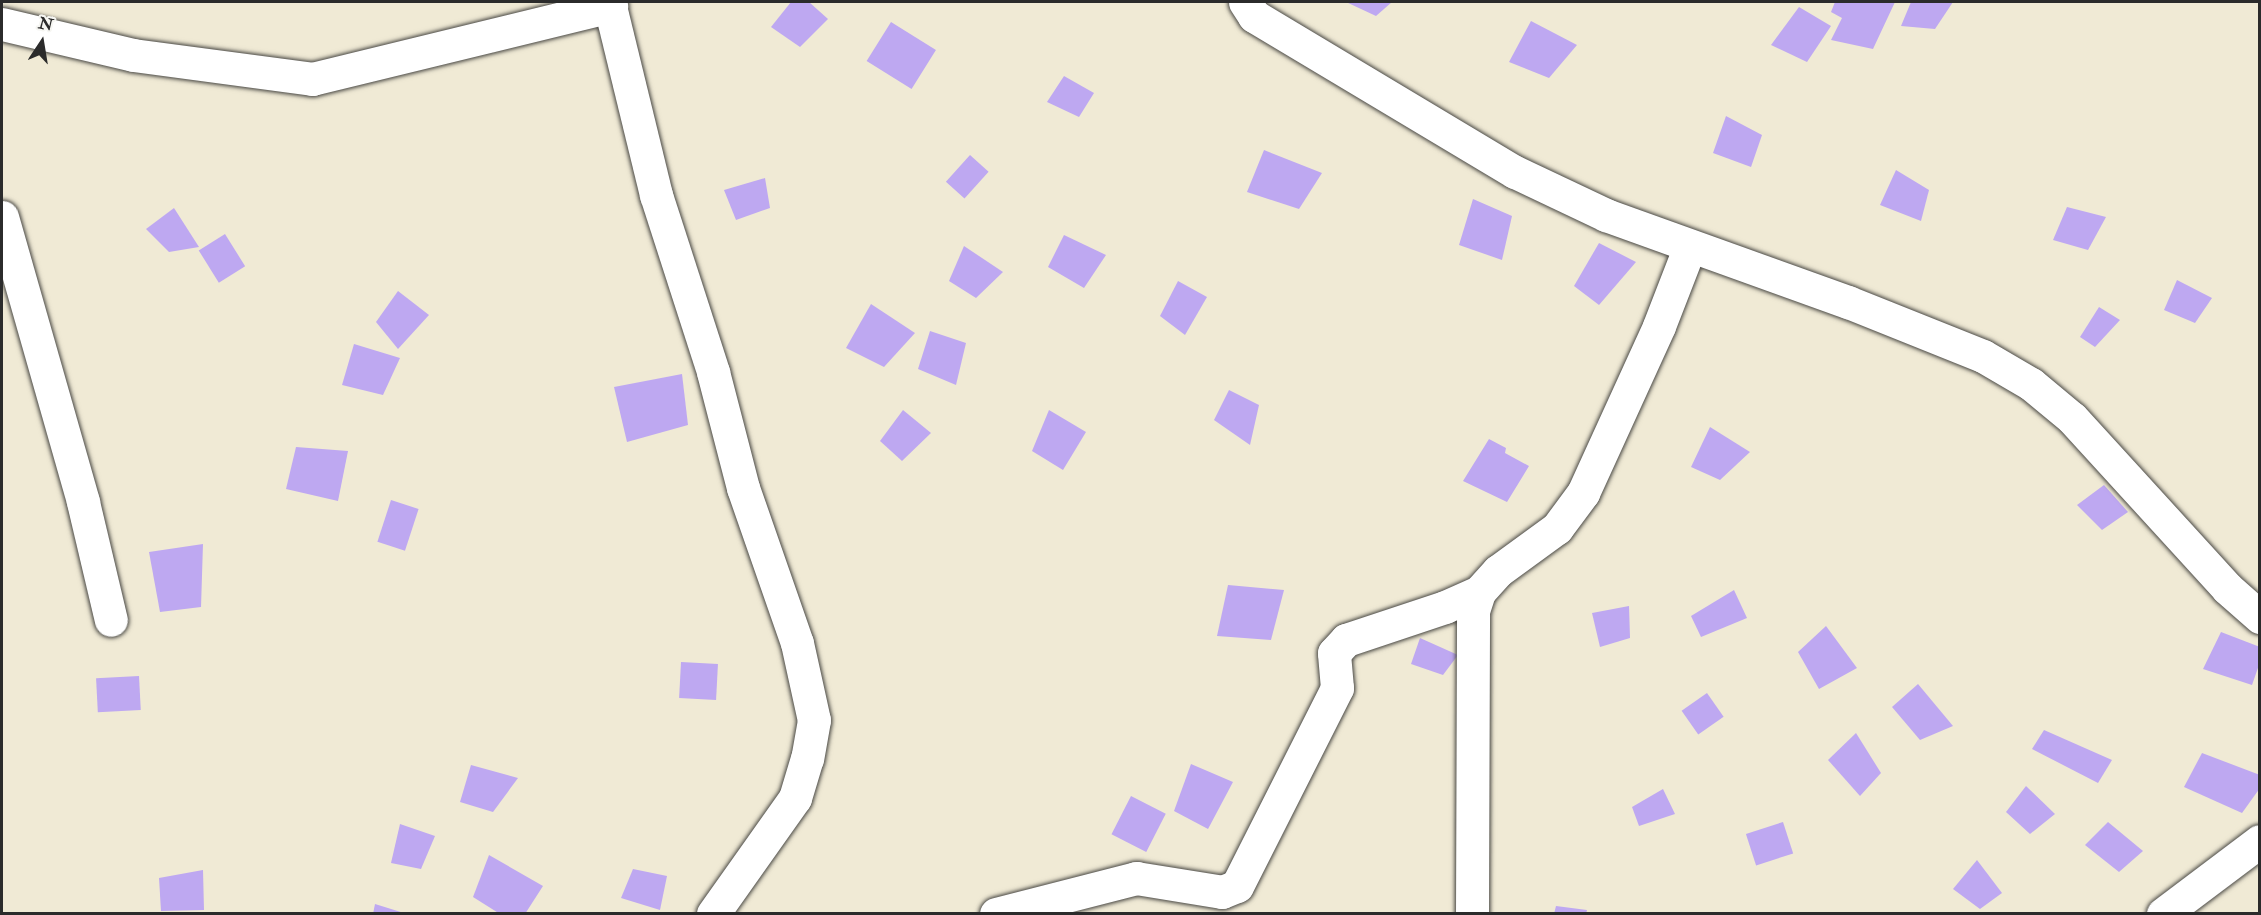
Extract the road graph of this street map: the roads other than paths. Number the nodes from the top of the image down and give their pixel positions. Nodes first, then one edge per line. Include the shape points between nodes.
1 (1245, 2) edge
2 (610, 4) edge
3 (2, 24) edge
4 (2, 217) edge
5 (1690, 246) junction
6 (1479, 592) junction
7 (2259, 616) edge
8 (111, 620) dead end
9 (2259, 841) edge
10 (713, 914) edge
11 (996, 914) edge
12 (1472, 914) edge
13 (2163, 914) edge

1 - 5 street via 1254,16 1515,172 1606,215
2 - 3 street via 312,79 133,55
2 - 10 street via 656,195 713,372 744,488 797,643 814,720 795,798
4 - 8 street via 83,502
5 - 6 street via 1659,326 1583,493 1557,528 1498,571
5 - 7 street via 1848,302 1983,356 2031,384 2072,418 2219,579
6 - 11 street via 1346,640 1334,653 1337,688 1237,886 1222,892 1136,878
6 - 12 street via 1473,611
9 - 13 street

